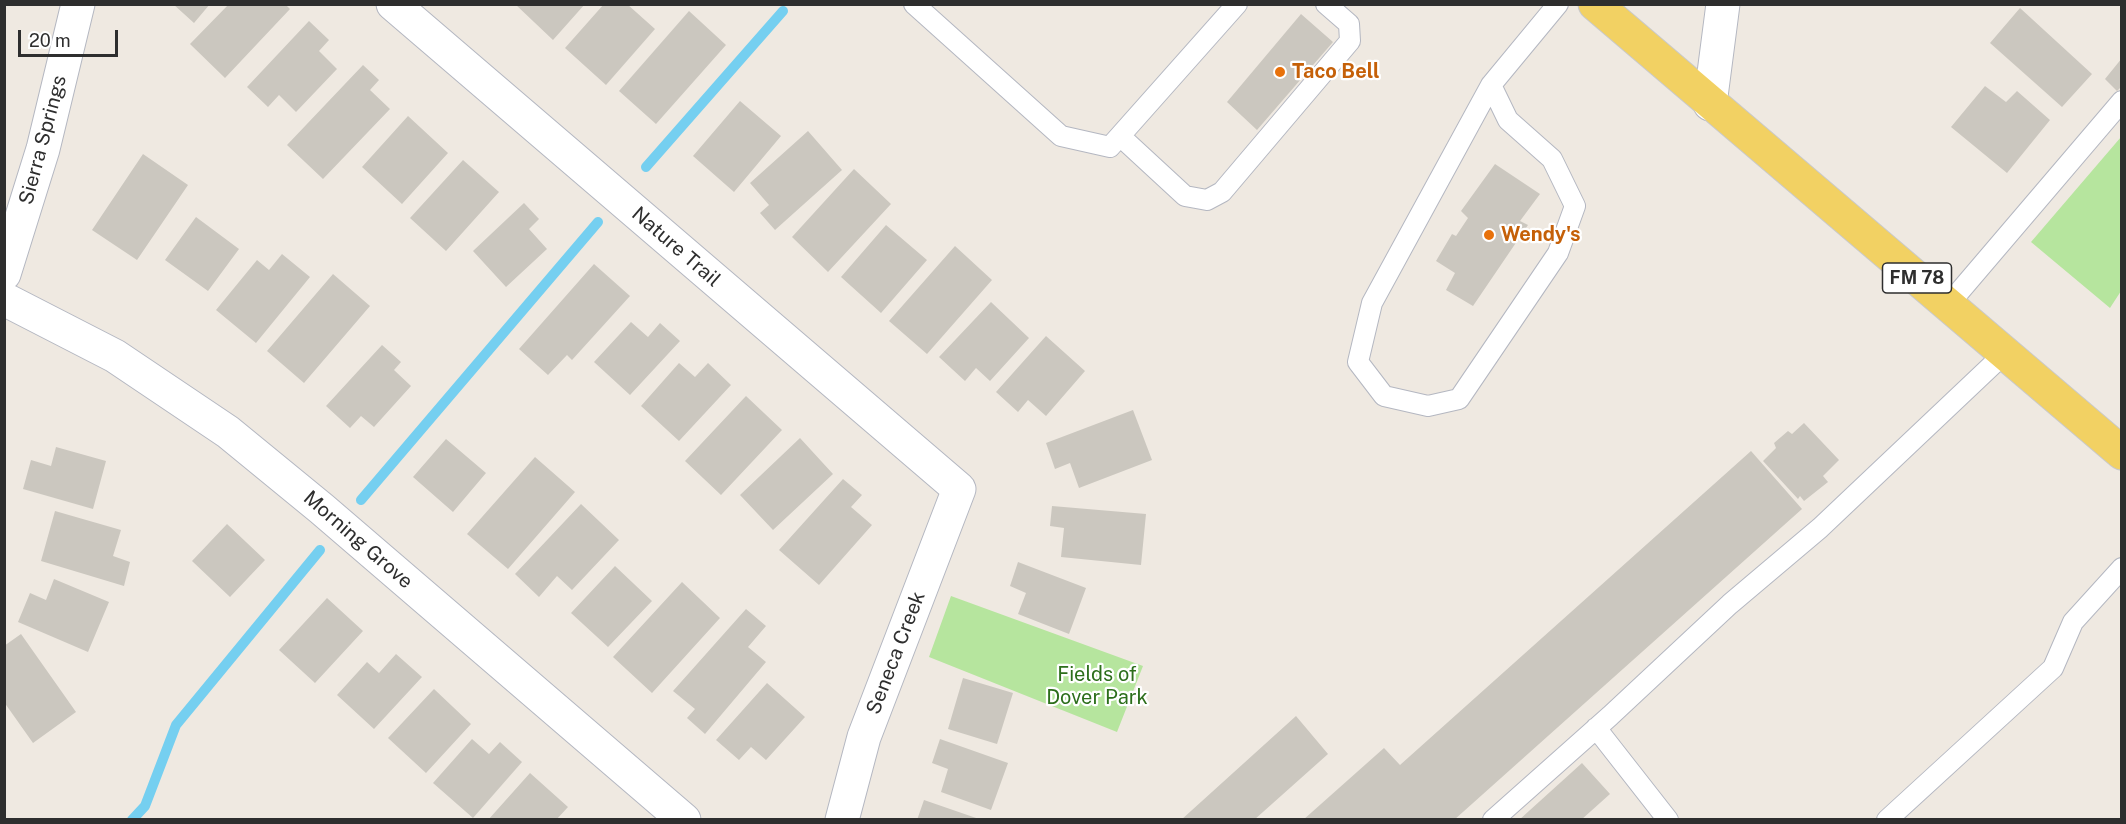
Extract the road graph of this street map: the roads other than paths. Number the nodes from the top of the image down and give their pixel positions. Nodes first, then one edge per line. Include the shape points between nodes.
1 (78, 4) edge
2 (393, 4) edge
3 (914, 4) edge
4 (1237, 4) edge
5 (1326, 4) edge
6 (1558, 4) edge
7 (1595, 4) edge
8 (1723, 4) edge
9 (1491, 85) junction
10 (2121, 101) edge
11 (1710, 104) junction
12 (1120, 136) junction
13 (4, 274) edge
14 (4, 299) edge
15 (1948, 305) junction
16 (2005, 353) junction
17 (2121, 453) edge
18 (959, 489) joint
19 (2121, 568) edge
20 (1596, 728) junction
21 (684, 819) edge
22 (842, 819) edge
23 (1492, 819) edge
24 (1668, 819) edge
25 (1887, 819) edge

1 - 13 street, Sierra Springs via 43,149
2 - 18 street, Nature Trail
3 - 12 lane via 1061,136 1110,147
4 - 12 lane
5 - 12 lane via 1349,24 1350,41 1222,192 1206,200 1185,196
6 - 9 lane
7 - 11 main road, FM 78
8 - 11 street
9 - 9 lane via 1508,120 1552,159 1575,206 1558,253 1459,399 1428,406 1384,396 1359,362 1372,303
10 - 15 lane
11 - 15 main road, FM 78
14 - 21 street, Morning Grove via 115,356 228,432
15 - 16 main road, FM 78
16 - 17 main road, FM 78
16 - 20 lane via 1820,528 1730,604
18 - 22 street, Seneca Creek via 864,737
19 - 25 lane via 2073,622 2054,668
20 - 23 lane
20 - 24 lane

